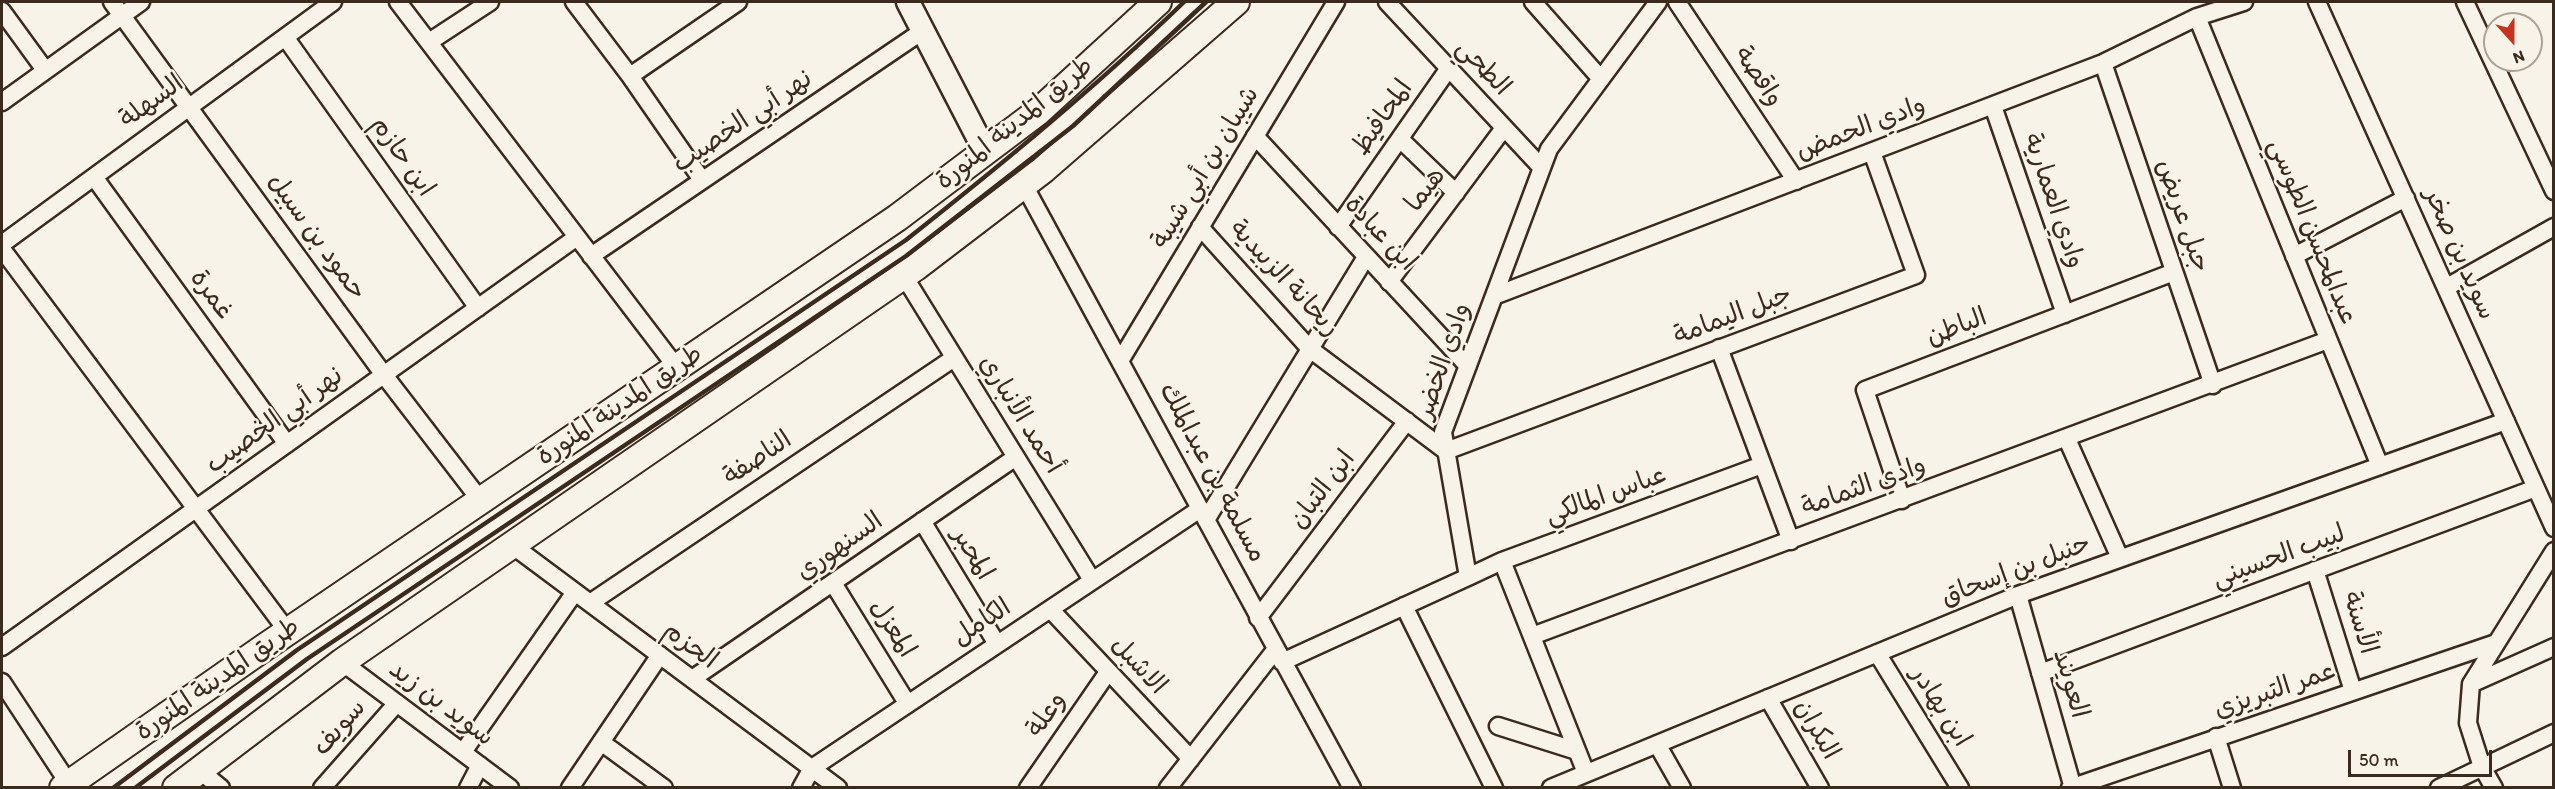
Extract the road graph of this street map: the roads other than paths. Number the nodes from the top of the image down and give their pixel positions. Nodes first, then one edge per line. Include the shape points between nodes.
1 (141, 2) edge
2 (333, 2) edge
3 (398, 2) edge
4 (490, 2) edge
5 (574, 2) edge
6 (738, 2) edge
7 (908, 2) edge
8 (1158, 2) edge
9 (1236, 2) edge
10 (1336, 2) edge
11 (1388, 2) edge
12 (1533, 2) edge
13 (1658, 2) edge
14 (1677, 2) edge
15 (2244, 2) edge
16 (2317, 2) edge
17 (2465, 2) edge
18 (117, 8) edge
19 (2, 10) edge
20 (2197, 17) junction
21 (924, 30) junction
22 (285, 37) junction
23 (429, 42) junction
24 (2103, 63) junction
25 (1449, 68) junction
26 (45, 70) junction
27 (630, 76) junction
28 (1601, 78) junction
29 (2, 102) edge
30 (1993, 106) junction
31 (189, 107) junction
32 (1504, 128) junction
33 (1255, 136) junction
34 (1400, 139) junction
35 (985, 151) junction
36 (1872, 152) junction
37 (1542, 168) junction
38 (94, 177) junction
39 (702, 180) junction
40 (1796, 181) junction
41 (1024, 185) junction
42 (2553, 191) edge
43 (1456, 193) junction
44 (2406, 198) junction
45 (1200, 227) junction
46 (1338, 227) junction
47 (2553, 227) edge
48 (577, 237) junction
49 (2, 244) edge
50 (2, 249) edge
51 (591, 256) junction
52 (2294, 256) junction
53 (1366, 257) junction
54 (2174, 272) junction
55 (904, 276) junction
56 (1389, 282) junction
57 (2447, 287) junction
58 (1494, 296) junction
59 (478, 308) junction
60 (2065, 314) junction
61 (2328, 340) junction
62 (1719, 348) junction
63 (1310, 349) junction
64 (954, 358) junction
65 (1120, 361) junction
66 (1468, 366) junction
67 (677, 368) junction
68 (384, 375) junction
69 (2213, 384) junction
70 (1407, 421) junction
71 (2506, 421) junction
72 (2067, 439) junction
73 (287, 444) junction
74 (1446, 450) junction
75 (1016, 457) junction
76 (1762, 465) junction
77 (2380, 466) junction
78 (2536, 488) junction
79 (1902, 500) junction
80 (481, 501) junction
81 (195, 509) junction
82 (1203, 515) junction
83 (922, 521) junction
84 (2553, 528) edge
85 (1791, 541) junction
86 (512, 545) junction
87 (2553, 550) edge
88 (2120, 558) junction
89 (1502, 561) junction
90 (2315, 570) junction
91 (1468, 577) junction
92 (1092, 580) junction
93 (833, 583) junction
94 (575, 592) junction
95 (2018, 595) junction
96 (590, 603) junction
97 (1404, 606) junction
98 (1050, 609) junction
99 (1258, 618) junction
100 (288, 632) junction
101 (1532, 636) junction
102 (2496, 643) junction
103 (997, 644) junction
104 (2, 647) edge
105 (2553, 647) edge
106 (1877, 653) junction
107 (660, 655) junction
108 (1279, 655) junction
109 (342, 662) junction
110 (1108, 672) junction
111 (2040, 673) junction
112 (692, 679) junction
113 (2, 682) edge
114 (2471, 684) junction
115 (2353, 691) junction
116 (1768, 698) junction
117 (397, 703) junction
118 (907, 703) junction
119 (1498, 726) dead end
120 (2553, 733) edge
121 (2216, 737) junction
122 (601, 742) junction
123 (1657, 744) junction
124 (1577, 751) junction
125 (463, 752) junction
126 (1191, 759) junction
127 (480, 765) junction
128 (2482, 767) junction
129 (812, 768) junction
130 (199, 770) junction
131 (1586, 773) junction
132 (66, 786) edge
133 (2072, 787) edge
134 (176, 788) edge
135 (221, 788) edge
136 (322, 788) edge
137 (468, 788) edge
138 (510, 788) edge
139 (570, 788) edge
140 (664, 788) edge
141 (801, 788) edge
142 (838, 788) edge
143 (1028, 788) edge
144 (1168, 788) edge
145 (1352, 788) edge
146 (1494, 788) edge
147 (1551, 788) edge
148 (1682, 788) edge
149 (1820, 788) edge
150 (1960, 788) edge
151 (2232, 788) edge
152 (2439, 788) edge
153 (2494, 788) edge

1 - 18 street
2 - 22 street, السهلة
3 - 23 street
4 - 23 street
5 - 27 street
6 - 27 street
7 - 21 main road
8 - 35 main road, طريق المدينة المنورة via 1039,111
9 - 41 main road, طريق المدينة المنورة
10 - 33 street, شيبان بن أبي شيبة
11 - 25 street, الطحي
12 - 28 street
13 - 28 street, وادي الخضر
14 - 40 street, واقصة
15 - 20 street, وادي الحمض
16 - 44 street, سويد بن صخر
17 - 42 street
18 - 26 street
18 - 31 street, حمود بن سبيل
19 - 26 street
20 - 24 street, وادي الحمض
20 - 52 street, عبدالمحسن الطوسي
21 - 35 main road
21 - 39 street, نهر أبي الخصيب
22 - 31 street, السهلة
22 - 59 street, ابن حازم
23 - 48 street
24 - 30 street, وادي الحمض
24 - 54 street, جبل عريض
25 - 32 street, الطحي
25 - 34 street, المحافيظ
26 - 29 street
27 - 39 street
28 - 37 street, وادي الخضر via 1550,149
30 - 36 street, وادي الحمض
30 - 60 street, وادي العمارية
31 - 38 street, السهلة
31 - 68 street, حمود بن سبيل
32 - 37 street, الطحي
32 - 43 street, هيما
33 - 45 street, شيبان بن أبي شيبة
33 - 46 street, ابن عبادة
34 - 43 street
34 - 46 street, المحافيظ
35 - 67 main road, طريق المدينة المنورة via 897,218
36 - 40 street, وادي الحمض
36 - 62 street, جبل اليمامة via 1916,275
37 - 58 street, وادي الخضر
38 - 49 street, السهلة
38 - 73 street, غمرة
39 - 51 street, نهر أبي الخصيب
40 - 58 street, وادي الحمض
41 - 55 main road, طريق المدينة المنورة
41 - 65 street, مسلمة بن عبدالملك
43 - 56 street, هيما
44 - 52 street
44 - 57 street, سويد بن صخر
45 - 63 street, ريحانة الزبيدية
45 - 65 street, شيبان بن أبي شيبة
46 - 53 street, ابن عبادة
47 - 57 street
48 - 51 street
48 - 59 street, نهر أبي الخصيب
50 - 81 street
51 - 67 street
52 - 61 street, عبدالمحسن الطوسي
53 - 56 street, ابن عبادة
53 - 63 street, الكامل
54 - 60 street, الباطن
54 - 69 street, جبل عريض
55 - 64 street, أحمد الأنباري
55 - 86 main road, طريق المدينة المنورة
56 - 66 street, ابن عبادة
57 - 71 street, سويد بن صخر
58 - 66 street, وادي الخضر
59 - 68 street, نهر أبي الخصيب
60 - 79 street, الباطن via 1865,390
61 - 69 street, وادي الثمامة
61 - 77 street, عبدالمحسن الطوسي
62 - 74 street, جبل اليمامة
62 - 76 street
63 - 70 street, ريحانة الزبيدية
63 - 82 street, الكامل
64 - 75 street, أحمد الأنباري
64 - 96 street, الناصفة
65 - 82 street, مسلمة بن عبدالملك
66 - 74 street, وادي الخضر via 1443,432
67 - 80 main road, طريق المدينة المنورة
68 - 73 street, نهر أبي الخصيب
68 - 80 street, حمود بن سبيل
69 - 72 street, وادي الثمامة
70 - 74 street, ريحانة الزبيدية
70 - 99 street, ابن التبان
71 - 77 street, حنبل بن إسحاق
71 - 78 street, سويد بن صخر
72 - 79 street, وادي الثمامة
72 - 88 street
73 - 81 street, نهر أبي الخصيب
74 - 91 street, وادي الخضر
75 - 83 street, السنهوري
75 - 92 street, أحمد الأنباري
76 - 85 street
76 - 89 street, عباس المالكي
77 - 88 street, حنبل بن إسحاق
78 - 84 street, سويد بن صخر
78 - 90 street, لبيب الحسيني
79 - 85 street, وادي الثمامة
80 - 100 main road, طريق المدينة المنورة
81 - 100 street
81 - 104 street, نهر أبي الخصيب
82 - 92 street, الكامل
82 - 99 street, مسلمة بن عبدالملك
83 - 93 street, السنهوري
83 - 103 street, المحبر
85 - 101 street, وادي الثمامة
86 - 94 street, الحزم
86 - 109 main road, طريق المدينة المنورة
87 - 102 street
88 - 95 street, حنبل بن إسحاق
89 - 91 street, عباس المالكي
89 - 101 street
90 - 111 street, لبيب الحسيني
90 - 115 street, الأسنة
91 - 97 street
92 - 98 street, الكامل
93 - 112 street, السنهوري
93 - 118 street, المعزل
94 - 96 street, الحزم
94 - 125 street
95 - 106 street, حنبل بن إسحاق
95 - 111 street, العويند
96 - 107 street, الحزم
97 - 108 street
97 - 146 street
98 - 103 street, الكامل
98 - 110 street, الاشبل
99 - 108 street, مسلمة بن عبدالملك
100 - 132 main road, طريق المدينة المنورة
101 - 124 street
102 - 114 street
102 - 115 street, عمر التبريزي
103 - 118 street, الكامل
105 - 114 street
106 - 116 street, حنبل بن إسحاق
106 - 150 street, ابن بهادر
107 - 112 street, الحزم
107 - 122 street
108 - 126 street
108 - 145 street, مسلمة بن عبدالملك
109 - 117 street, سويد بن زيد
109 - 130 main road, طريق المدينة المنورة
110 - 126 street, الاشبل
110 - 143 street, وعلة
111 - 133 street, العويند
112 - 129 street, الحزم
113 - 132 street
114 - 128 street via 2468,723
115 - 121 street, عمر التبريزي
116 - 123 street, حنبل بن إسحاق
116 - 149 street, البكران
117 - 125 street, سويد بن زيد
117 - 136 street, سويف
118 - 129 street, الكامل
119 - 124 street
120 - 128 street
121 - 133 street, عمر التبريزي
121 - 151 street
122 - 139 street
122 - 140 street
123 - 131 street, حنبل بن إسحاق
123 - 148 street
124 - 131 street
125 - 127 street, سويد بن زيد
126 - 144 street
127 - 137 street
127 - 138 street, سويد بن زيد
128 - 152 street
128 - 153 street
129 - 141 street, الكامل
129 - 142 street, الحزم
130 - 134 main road, طريق المدينة المنورة
130 - 135 street
131 - 147 street, حنبل بن إسحاق

